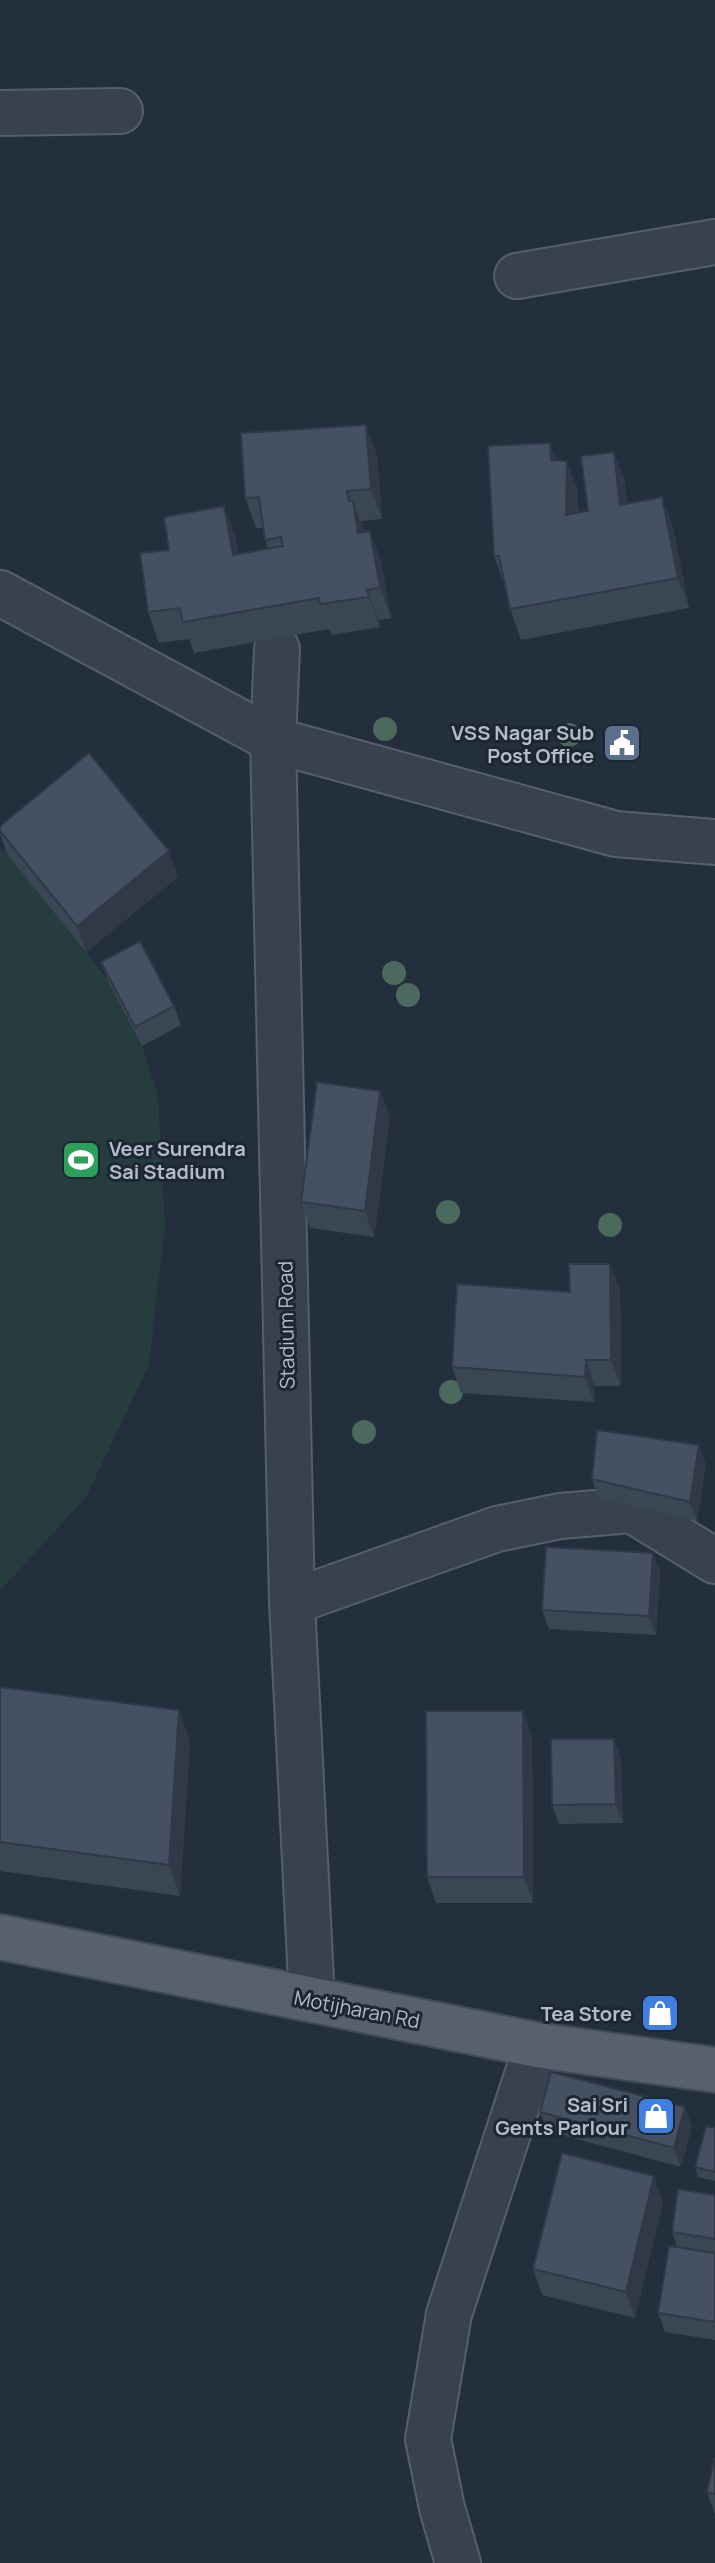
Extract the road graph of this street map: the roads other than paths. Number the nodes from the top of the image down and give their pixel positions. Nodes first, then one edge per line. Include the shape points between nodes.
1 (120, 111) dead end
2 (0, 113) edge
3 (715, 242) edge
4 (517, 276) dead end
5 (0, 593) edge
6 (277, 649) dead end
7 (273, 740) junction
8 (715, 842) edge
9 (715, 1561) edge
10 (292, 1602) junction
11 (0, 1937) edge
12 (312, 2000) junction
13 (537, 2045) junction
14 (715, 2070) edge
15 (458, 2563) edge

1 - 2 street
3 - 4 street
5 - 7 street
6 - 7 street, Stadium Road
7 - 8 street via 616,834
7 - 10 street, Stadium Road
9 - 10 street via 632,1510 560,1516 497,1529
10 - 12 street, Stadium Road
11 - 12 main road, Motijharan Rd
12 - 13 main road, Motijharan Rd
13 - 14 main road, Motijharan Rd
13 - 15 street via 449,2314 428,2439

